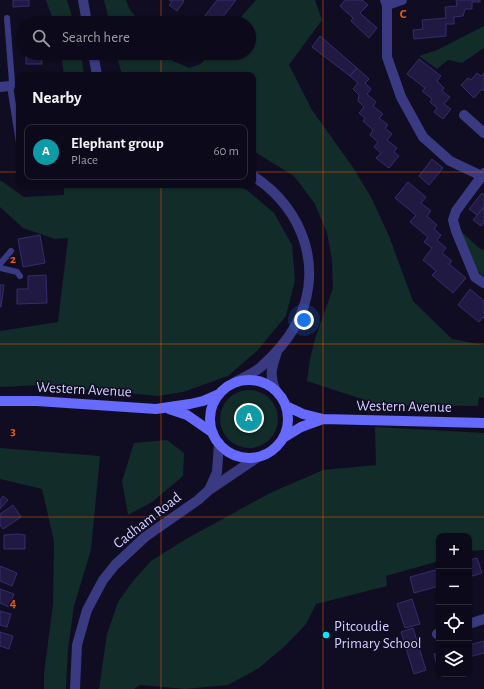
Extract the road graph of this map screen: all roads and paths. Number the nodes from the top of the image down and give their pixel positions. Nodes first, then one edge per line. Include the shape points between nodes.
1 (83, 0) edge
2 (402, 0) edge
3 (386, 2) edge
4 (86, 16) edge
5 (7, 18) dead end
6 (94, 60) edge
7 (96, 72) edge
8 (5, 87) edge
9 (464, 115) dead end
10 (16, 131) edge
11 (484, 134) edge
12 (483, 176) edge
13 (256, 178) edge
14 (11, 251) dead end
15 (0, 264) edge
16 (0, 268) edge
17 (20, 276) dead end
18 (484, 283) edge
19 (278, 348) junction
20 (237, 381) junction
21 (275, 389) junction
22 (219, 394) junction
23 (0, 402) edge
24 (286, 406) junction
25 (166, 408) junction
26 (323, 420) junction
27 (484, 424) edge
28 (213, 432) junction
29 (283, 438) junction
30 (219, 443) junction
31 (258, 457) junction
32 (209, 490) junction
33 (484, 619) edge
34 (472, 623) edge
35 (75, 689) edge

1 - 4 street
2 - 3 street
3 - 12 street via 387,57 401,97 423,137 450,161
5 - 8 lane via 12,83
6 - 7 street
8 - 10 lane
9 - 11 street
12 - 18 street via 456,211 453,220 475,277
13 - 19 street via 268,187 292,215 300,229 310,264 306,300 301,315 294,329
14 - 15 lane
16 - 17 lane via 17,272
19 - 20 street via 260,368
19 - 21 street via 271,378
20 - 21 main road via 264,382
20 - 22 main road
21 - 24 main road
22 - 25 main road via 190,404
22 - 28 main road via 211,412
23 - 25 main road, Western Avenue via 37,401
24 - 26 main road, Western Avenue
24 - 29 main road via 287,428
25 - 28 main road via 187,415
26 - 27 main road, Western Avenue
26 - 29 main road, Western Avenue via 301,426
28 - 30 main road
29 - 31 main road via 268,453
30 - 31 main road via 237,456
30 - 32 street, Cadham Road via 217,472
31 - 32 street, Cadham Road
32 - 35 street, Cadham Road via 145,537 103,580 87,610 77,645
33 - 34 street

